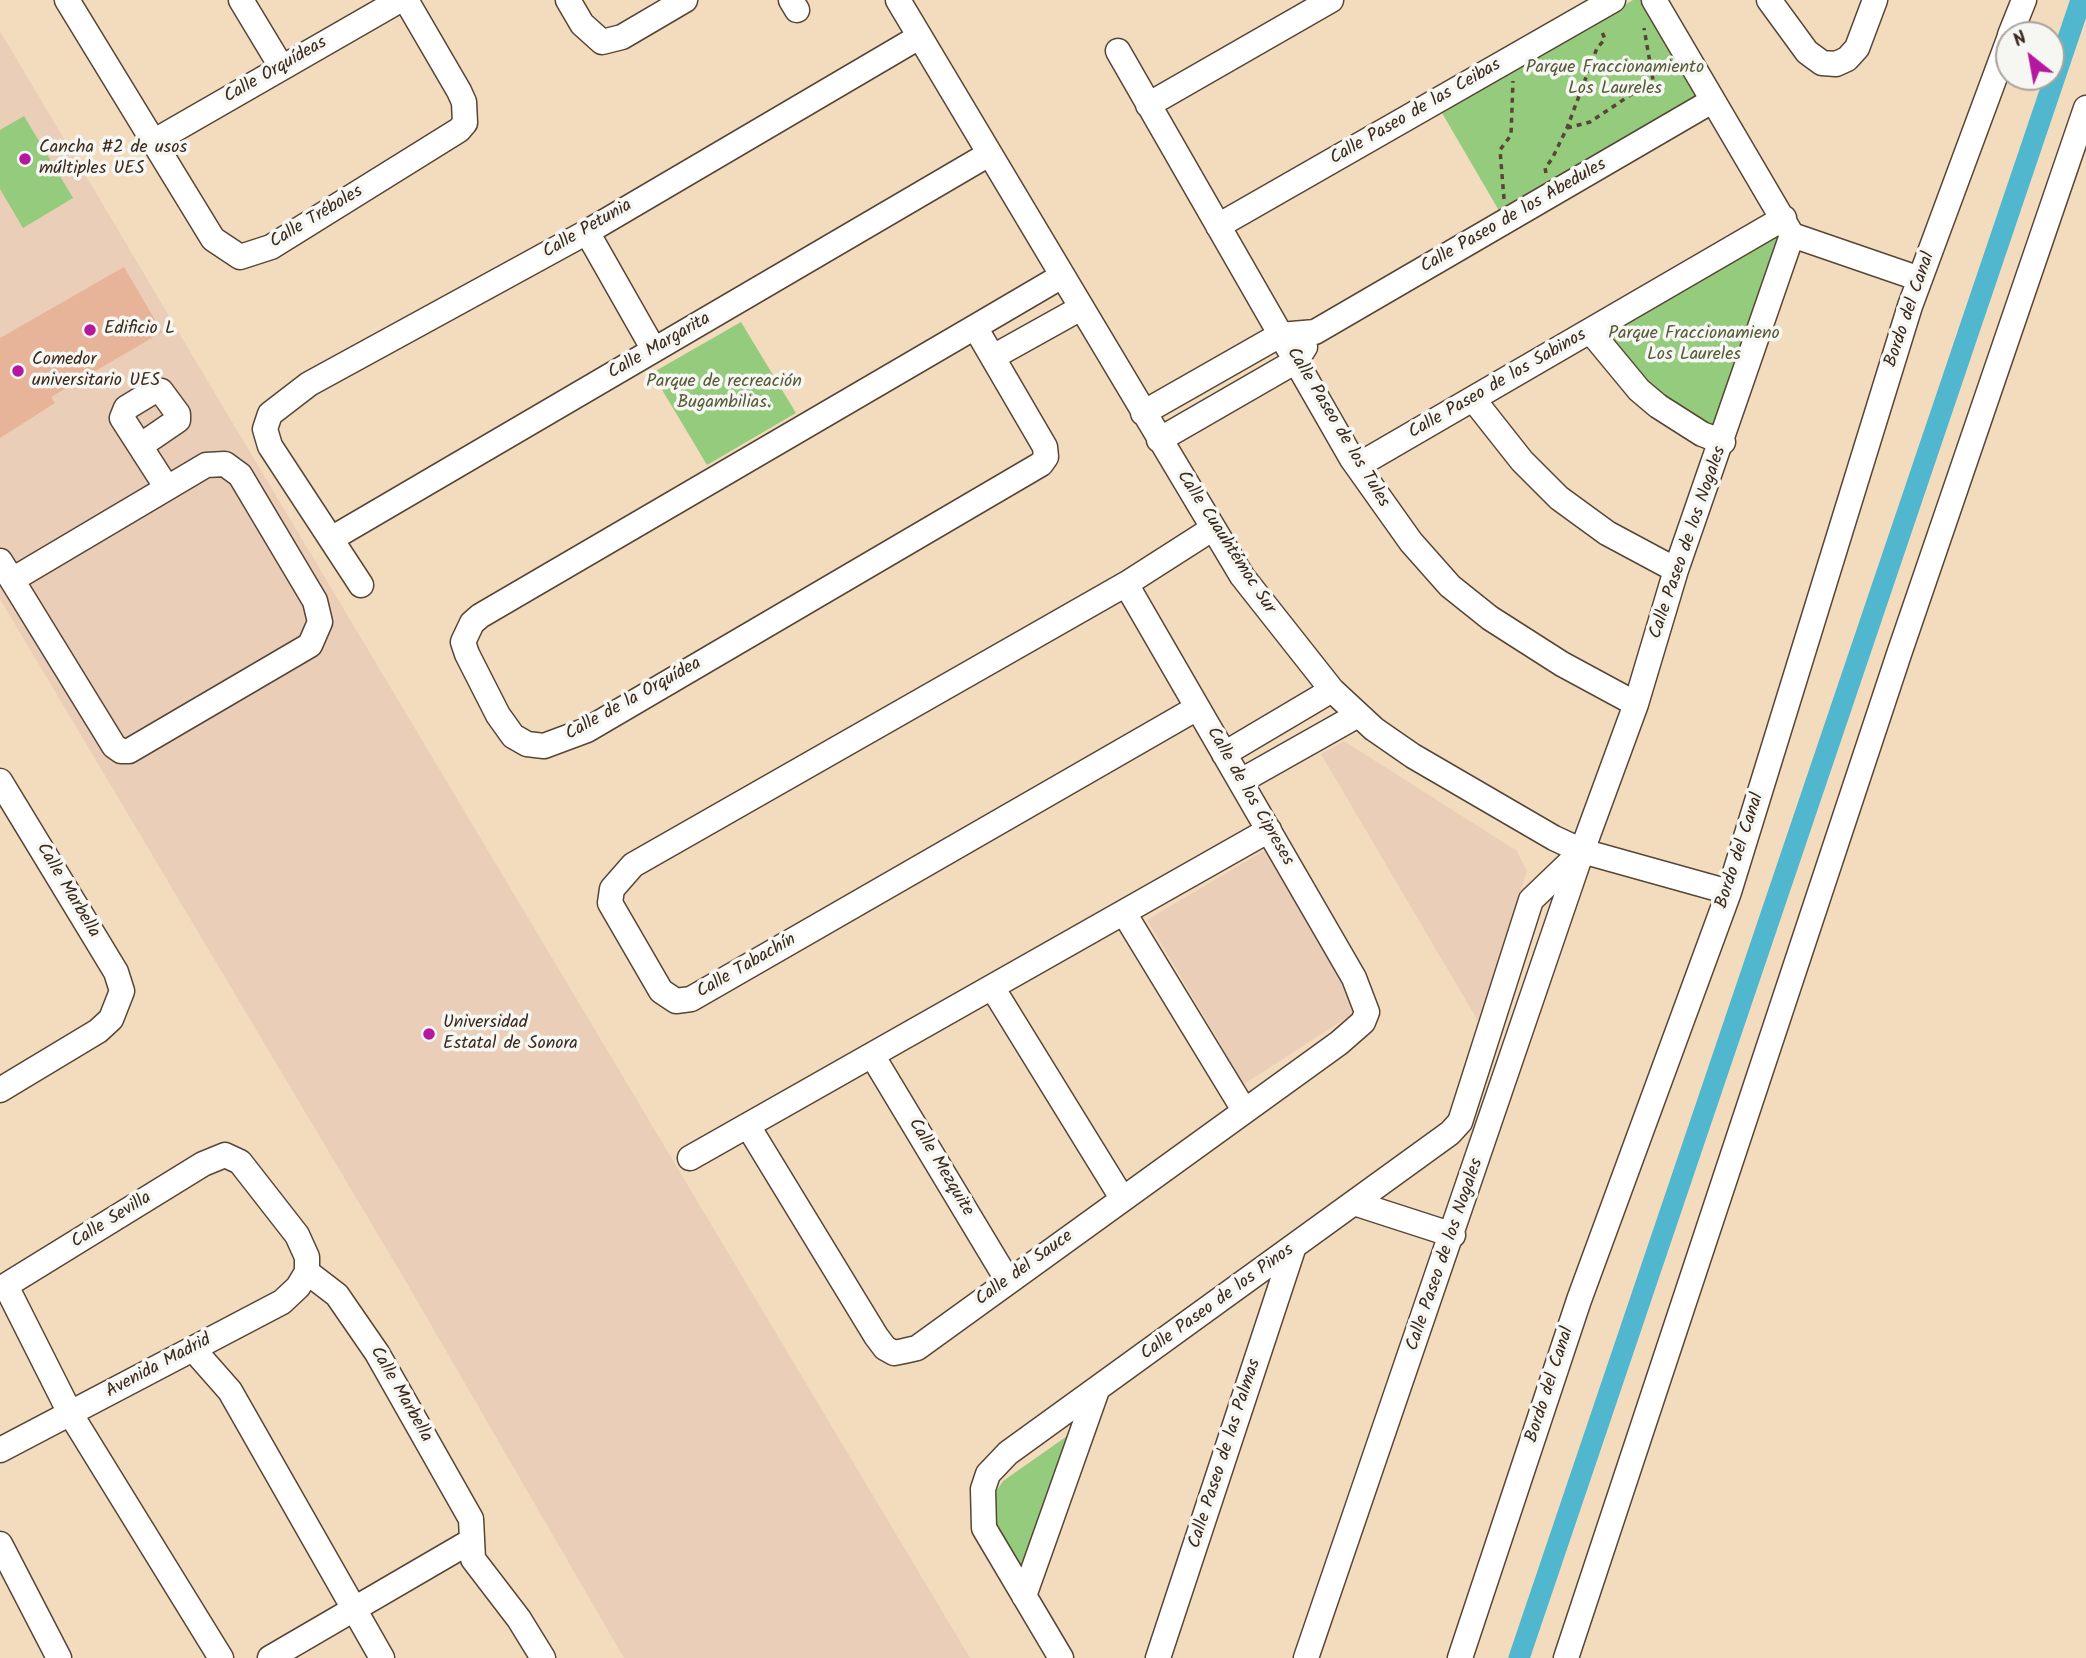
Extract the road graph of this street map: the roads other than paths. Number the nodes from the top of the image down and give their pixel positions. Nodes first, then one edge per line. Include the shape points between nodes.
1 (66, 0) edge
2 (241, 0) edge
3 (400, 0) edge
4 (406, 0) edge
5 (568, 0) edge
6 (685, 0) edge
7 (898, 0) edge
8 (1331, 0) edge
9 (1613, 0) edge
10 (1769, 0) edge
11 (1875, 0) edge
12 (2024, 0) edge
13 (1648, 10) edge
14 (2016, 21) edge
15 (919, 37) junction
16 (1118, 51) dead end
17 (282, 68) junction
18 (1995, 77) edge
19 (1712, 101) junction
20 (1148, 105) junction
21 (2086, 108) edge
22 (153, 142) junction
23 (989, 154) junction
24 (1218, 226) junction
25 (1788, 227) junction
26 (587, 232) junction
27 (1062, 276) junction
28 (1920, 279) junction
29 (1081, 308) junction
30 (975, 327) junction
31 (1315, 332) junction
32 (1591, 332) junction
33 (1280, 335) junction
34 (654, 350) junction
35 (993, 357) junction
36 (1296, 361) junction
37 (1473, 399) junction
38 (1143, 413) junction
39 (1159, 440) junction
40 (1723, 442) junction
41 (140, 446) dead end
42 (1357, 466) junction
43 (167, 488) junction
44 (1212, 529) junction
45 (331, 540) junction
46 (6, 570) edge
47 (1676, 570) junction
48 (1125, 583) junction
49 (361, 585) dead end
50 (1332, 690) junction
51 (1636, 704) junction
52 (1197, 708) junction
53 (1358, 715) junction
54 (1224, 754) junction
55 (1241, 781) junction
56 (1, 784) edge
57 (1269, 830) junction
58 (1582, 851) junction
59 (1729, 892) junction
60 (1124, 913) junction
61 (992, 987) junction
62 (1367, 1012) joint
63 (872, 1055) junction
64 (2, 1083) edge
65 (1244, 1110) junction
66 (1460, 1122) junction
67 (748, 1126) junction
68 (1488, 1131) junction
69 (690, 1158) dead end
70 (1122, 1198) junction
71 (1354, 1203) junction
72 (1453, 1235) junction
73 (1293, 1249) junction
74 (307, 1272) junction
75 (1008, 1281) junction
76 (3, 1288) edge
77 (192, 1349) junction
78 (1097, 1390) junction
79 (70, 1413) junction
80 (0, 1450) edge
81 (471, 1541) junction
82 (0, 1544) edge
83 (1024, 1596) junction
84 (353, 1608) junction
85 (59, 1658) edge
86 (221, 1658) edge
87 (270, 1658) edge
88 (382, 1658) edge
89 (543, 1658) edge
90 (1061, 1658) edge
91 (1158, 1658) edge
92 (1306, 1658) edge
93 (1460, 1658) edge
94 (1566, 1658) edge

1 - 22 street, Calle Tréboles
2 - 17 street
3 - 17 street, Calle Orquídeas
4 - 22 street, Calle Tréboles via 459,91 465,123 271,247 240,257 213,239
5 - 6 street via 582,24 602,42 622,37
7 - 15 street, Calle Cuauhtémoc Sur
8 - 20 street
9 - 24 street, Calle Paseo de las Ceibas
10 - 11 street via 1807,52 1822,63 1836,64 1857,48
12 - 14 street, Bordo del Canal
13 - 19 street
15 - 23 street, Calle Cuauhtémoc Sur
15 - 26 street, Calle Petunia
16 - 20 street, Calle Paseo de los Tules
17 - 22 street, Calle Orquídeas
18 - 28 street, Bordo del Canal
19 - 25 street
19 - 31 street, Calle Paseo de los Abedules
20 - 24 street, Calle Paseo de los Tules
21 - 94 street via 1899,654
23 - 27 street, Calle Cuauhtémoc Sur
23 - 34 street, Calle Margarita
24 - 33 street, Calle Paseo de los Tules
25 - 28 street
25 - 32 street, Calle Paseo de los Sabinos
25 - 40 street, Calle Paseo de los Nogales
26 - 34 street
26 - 45 street, Calle Petunia via 309,384 270,414 265,429 281,463
27 - 29 street, Calle Cuauhtémoc Sur
27 - 30 street, Calle de la Orquídea
28 - 59 street, Bordo del Canal
29 - 35 street
29 - 38 street, Calle Cuauhtémoc Sur
30 - 35 street, Calle de la Orquídea
30 - 35 street, Calle de la Orquídea via 472,623 463,642 467,654 513,736 544,746 587,730 1041,464 1045,447
31 - 33 street, Calle Paseo de los Abedules
31 - 36 street, Calle Paseo de los Abedules
32 - 37 street, Calle Paseo de los Sabinos
32 - 40 street via 1639,390 1677,420
33 - 36 street, Calle Paseo de los Tules
33 - 38 street, Calle Paseo de los Abedules
34 - 45 street, Calle Margarita
36 - 39 street, Calle Paseo de los Abedules
36 - 42 street, Calle Paseo de los Tules
37 - 42 street, Calle Paseo de los Sabinos
37 - 47 street via 1522,461 1559,498 1607,533
38 - 39 street, Calle Cuauhtémoc Sur
39 - 44 street, Calle Cuauhtémoc Sur
40 - 47 street, Calle Paseo de los Nogales
41 - 43 street
42 - 51 street, Calle Paseo de los Tules via 1411,542 1450,586 1538,649
43 - 46 street
43 - 46 street via 206,465 225,464 240,475 315,601 320,622 310,645 129,751 114,746
44 - 48 street
44 - 50 street, Calle Cuauhtémoc Sur via 1242,576
45 - 49 street
47 - 51 street, Calle Paseo de los Nogales
48 - 52 street, Calle de los Cipreses
48 - 52 street, Calle Tabachín via 633,865 612,889 610,903 649,975 676,1001 691,999
50 - 53 street, Calle Cuauhtémoc Sur
50 - 54 street
51 - 58 street, Calle Paseo de los Nogales
52 - 54 street, Calle de los Cipreses
53 - 55 street
53 - 58 street, Calle Cuauhtémoc Sur via 1413,756
54 - 55 street, Calle de los Cipreses
55 - 57 street, Calle de los Cipreses
56 - 64 street, Calle Marbella via 116,972 121,991 111,1019 98,1031
57 - 60 street
57 - 62 street, Calle de los Cipreses via 1354,978
58 - 59 street, Calle Cuauhtémoc Sur
58 - 66 street, Calle Paseo de los Nogales via 1531,900
58 - 68 street, Calle Paseo de los Nogales
59 - 93 street, Bordo del Canal via 1579,1300
60 - 61 street
60 - 65 street
61 - 63 street
61 - 70 street
62 - 65 street, Calle del Sauce via 1346,1037
63 - 67 street
63 - 75 street, Calle Mezquite
65 - 70 street, Calle del Sauce
66 - 68 street
66 - 71 street, Calle Paseo de los Pinos
67 - 69 street
67 - 75 street, Calle del Sauce via 885,1348 894,1353 917,1348
68 - 72 street, Calle Paseo de los Nogales
70 - 75 street, Calle del Sauce
71 - 72 street
71 - 73 street, Calle Paseo de los Pinos
72 - 92 street, Calle Paseo de los Nogales
73 - 78 street, Calle Paseo de los Pinos
73 - 91 street, Calle Paseo de las Palmas
74 - 76 street, Calle Sevilla via 307,1257 297,1235 240,1162 225,1155 203,1164
74 - 77 street, Avenida Madrid via 282,1302
74 - 81 street, Calle Marbella via 337,1295 377,1353 471,1519
76 - 79 street
77 - 79 street, Avenida Madrid
77 - 84 street via 230,1391
78 - 83 street
78 - 83 street, Calle Paseo de los Pinos via 1008,1452 988,1474 984,1528
79 - 80 street, Avenida Madrid
79 - 86 street
81 - 84 street
81 - 89 street, Calle Marbella via 473,1559
82 - 85 street
83 - 90 street
84 - 87 street
84 - 88 street

